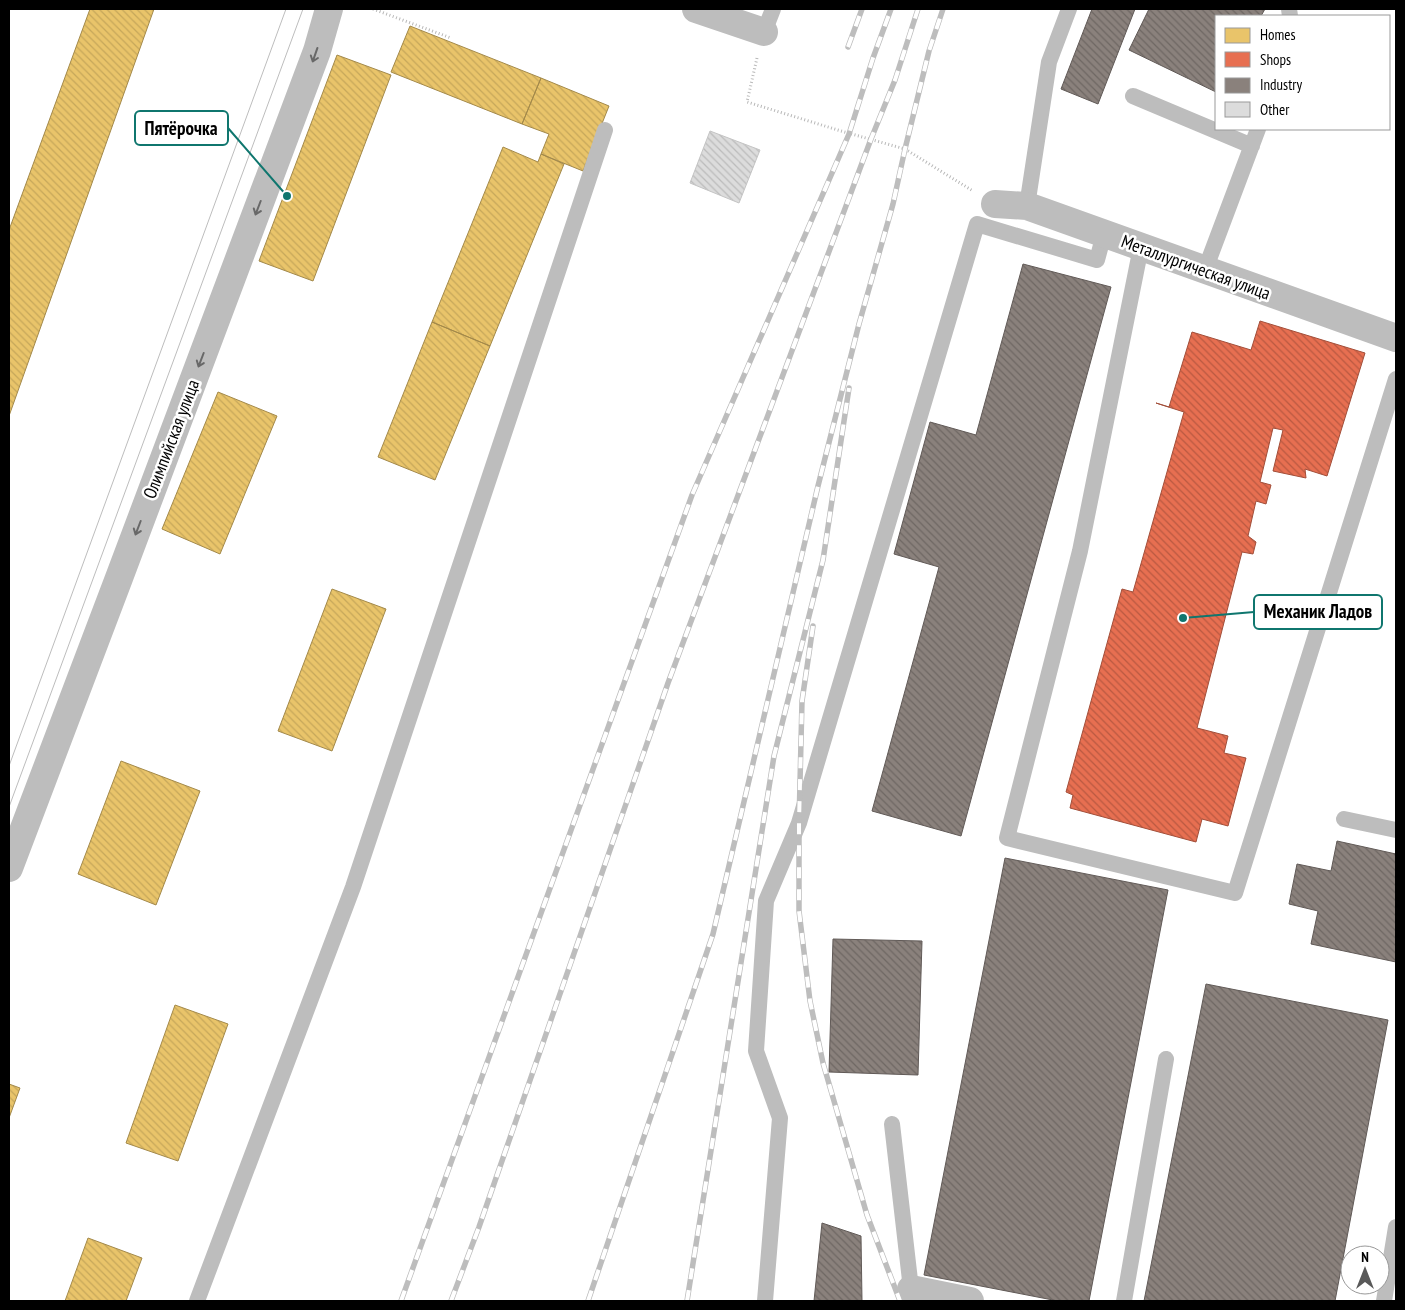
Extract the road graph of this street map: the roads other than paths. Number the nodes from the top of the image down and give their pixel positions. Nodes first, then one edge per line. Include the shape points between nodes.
1 (329, 9) edge
2 (696, 9) edge
3 (1069, 9) edge
4 (768, 20) edge
5 (1133, 96) dead end
6 (605, 130) dead end
7 (1258, 130) edge
8 (1252, 146) junction
9 (995, 204) road end
10 (1027, 206) junction
11 (1104, 234) junction
12 (1141, 247) junction
13 (1205, 270) junction
14 (1396, 338) edge
15 (1396, 379) edge
16 (1344, 819) dead end
17 (1396, 830) edge
18 (9, 868) edge
19 (1166, 1059) dead end
20 (892, 1124) dead end
21 (1396, 1227) edge
22 (913, 1295) edge
23 (197, 1301) edge
24 (765, 1301) edge
25 (970, 1301) edge
26 (1124, 1301) edge
27 (1384, 1301) edge

1 -> 18 street, Олимпийская улица via 317,51
2 - 4 street
3 - 10 lane via 1049,62
5 - 8 lane
6 - 23 lane via 354,887
7 - 8 lane
8 - 13 lane
9 - 10 street, Металлургическая улица
10 - 11 street, Металлургическая улица
11 - 12 street, Металлургическая улица
11 - 24 lane via 1097,260 977,224 799,824 766,901 756,1052 780,1118
12 - 13 street, Металлургическая улица
12 - 15 lane via 1080,551 1008,838 1235,893
13 - 14 street, Металлургическая улица
16 - 17 lane
19 - 26 lane
20 - 22 lane
21 - 27 lane
22 - 25 street

